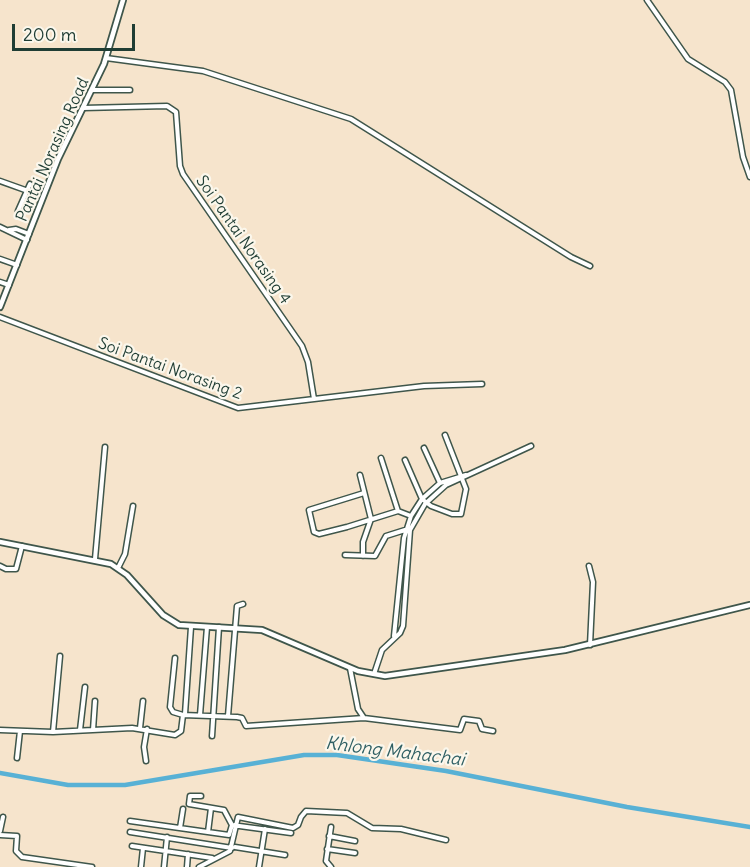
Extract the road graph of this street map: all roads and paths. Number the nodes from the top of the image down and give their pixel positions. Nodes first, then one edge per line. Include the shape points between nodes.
1 (123, 0) edge
2 (647, 0) edge
3 (106, 57) junction
4 (92, 90) junction
5 (130, 90) dead end
6 (83, 108) junction
7 (750, 177) edge
8 (0, 181) edge
9 (30, 184) dead end
10 (28, 190) junction
11 (18, 211) dead end
12 (0, 227) edge
13 (28, 237) junction
14 (0, 259) edge
15 (17, 265) junction
16 (590, 266) dead end
17 (0, 282) edge
18 (9, 285) junction
19 (0, 307) edge
20 (0, 317) edge
21 (482, 384) dead end
22 (314, 399) junction
23 (445, 435) dead end
24 (531, 446) dead end
25 (105, 447) dead end
26 (424, 448) dead end
27 (381, 458) dead end
28 (405, 460) dead end
29 (360, 475) dead end
30 (463, 476) junction
31 (440, 483) junction
32 (364, 493) junction
33 (424, 501) junction
34 (133, 506) dead end
35 (398, 511) junction
36 (411, 516) junction
37 (372, 519) junction
38 (408, 530) junction
39 (0, 542) edge
40 (22, 546) junction
41 (345, 555) dead end
42 (363, 556) junction
43 (95, 558) junction
44 (0, 566) edge
45 (589, 566) dead end
46 (118, 568) junction
47 (243, 604) dead end
48 (750, 605) edge
49 (191, 627) junction
50 (207, 627) junction
51 (219, 627) junction
52 (236, 628) junction
53 (394, 636) junction
54 (590, 645) junction
55 (60, 656) dead end
56 (176, 658) dead end
57 (350, 668) junction
58 (374, 675) junction
59 (85, 687) dead end
60 (95, 701) dead end
61 (143, 701) dead end
62 (184, 715) junction
63 (200, 716) junction
64 (228, 716) junction
65 (212, 717) junction
66 (364, 718) junction
67 (141, 728) junction
68 (147, 729) junction
69 (0, 730) edge
70 (80, 730) junction
71 (93, 730) junction
72 (20, 731) junction
73 (493, 731) dead end
74 (53, 732) junction
75 (212, 736) dead end
76 (17, 758) dead end
77 (146, 761) dead end
78 (201, 796) dead end
79 (211, 808) junction
80 (183, 809) dead end
81 (3, 818) dead end
82 (130, 821) dead end
83 (234, 825) junction
84 (331, 827) dead end
85 (180, 828) junction
86 (265, 829) junction
87 (130, 832) dead end
88 (207, 832) junction
89 (0, 833) edge
90 (291, 833) dead end
91 (329, 836) junction
92 (167, 837) junction
93 (446, 840) dead end
94 (355, 841) dead end
95 (205, 842) junction
96 (132, 846) dead end
97 (233, 847) junction
98 (143, 848) junction
99 (327, 849) junction
100 (166, 851) junction
101 (262, 852) junction
102 (354, 853) dead end
103 (188, 854) junction
104 (285, 855) dead end
105 (213, 859) junction
106 (92, 867) edge
107 (141, 867) edge
108 (164, 867) edge
109 (187, 867) edge
110 (199, 867) edge
111 (260, 867) edge
112 (331, 867) edge

1 - 3 street, Pantai Norasing Road
2 - 7 street via 688,59 731,90
3 - 4 street, Pantai Norasing Road
3 - 16 street via 203,71 351,119
4 - 5 street
4 - 6 street, Pantai Norasing Road
6 - 13 street, Pantai Norasing Road
6 - 22 street, Soi Pantai Norasing 4 via 167,106 176,112 183,174 302,346
8 - 10 street
9 - 10 street
10 - 11 street
12 - 13 street
13 - 15 street, Pantai Norasing Road
14 - 15 street
15 - 18 street, Pantai Norasing Road
17 - 18 street
18 - 19 street, Pantai Norasing Road
20 - 22 street, Soi Pantai Norasing 2 via 232,407
21 - 22 street, Soi Pantai Norasing 2 via 453,383
23 - 30 street
24 - 30 street
25 - 43 street
26 - 31 street
27 - 35 street
28 - 33 street
29 - 32 street
30 - 31 street
30 - 33 street
30 - 33 street via 466,489 461,514
31 - 33 street
32 - 37 street
32 - 37 street via 309,510 308,514 315,532 320,534
33 - 36 street
33 - 38 street
34 - 46 street via 125,554
35 - 36 street
35 - 37 street
36 - 38 street
37 - 42 street via 363,542
38 - 42 street via 386,536 375,556
38 - 53 street
38 - 53 street via 403,626
39 - 40 street
40 - 43 street
40 - 44 street via 16,569
41 - 42 street
43 - 46 street
45 - 54 street via 593,578
46 - 49 street via 163,615
47 - 52 street via 237,606
48 - 54 street
49 - 50 street
49 - 62 street
50 - 51 street
50 - 63 street
51 - 52 street
51 - 65 street
52 - 57 street via 268,632
52 - 64 street
53 - 58 street via 379,655
54 - 58 street
55 - 74 street
56 - 62 street via 170,707
57 - 58 street
57 - 66 street via 358,709
59 - 70 street
60 - 71 street
61 - 67 street
62 - 63 street
62 - 68 street via 179,734
63 - 65 street
64 - 65 street
64 - 66 street via 242,718 246,726
65 - 75 street
66 - 73 street via 460,730 464,719 477,720 482,729
67 - 68 street
67 - 71 street
68 - 77 street
69 - 72 street
70 - 71 street
70 - 74 street
72 - 74 street
72 - 76 street
78 - 79 street via 190,796 189,804
79 - 83 street via 226,811
79 - 88 street
80 - 85 street
81 - 89 street
82 - 85 street
83 - 86 street
83 - 88 street via 230,835
83 - 93 street via 240,817 293,828 306,811 347,813 372,828 401,829
83 - 97 street
84 - 91 street
85 - 88 street
86 - 90 street
86 - 101 street
87 - 92 street
88 - 95 street
89 - 106 street via 16,836 16,851 22,857
91 - 94 street
91 - 99 street
92 - 95 street
92 - 100 street
95 - 97 street
96 - 98 street
97 - 101 street
97 - 105 street
98 - 100 street
98 - 107 street
99 - 102 street
99 - 112 street via 326,861
100 - 103 street
100 - 108 street
101 - 104 street
101 - 111 street
103 - 105 street
103 - 109 street
105 - 110 street

